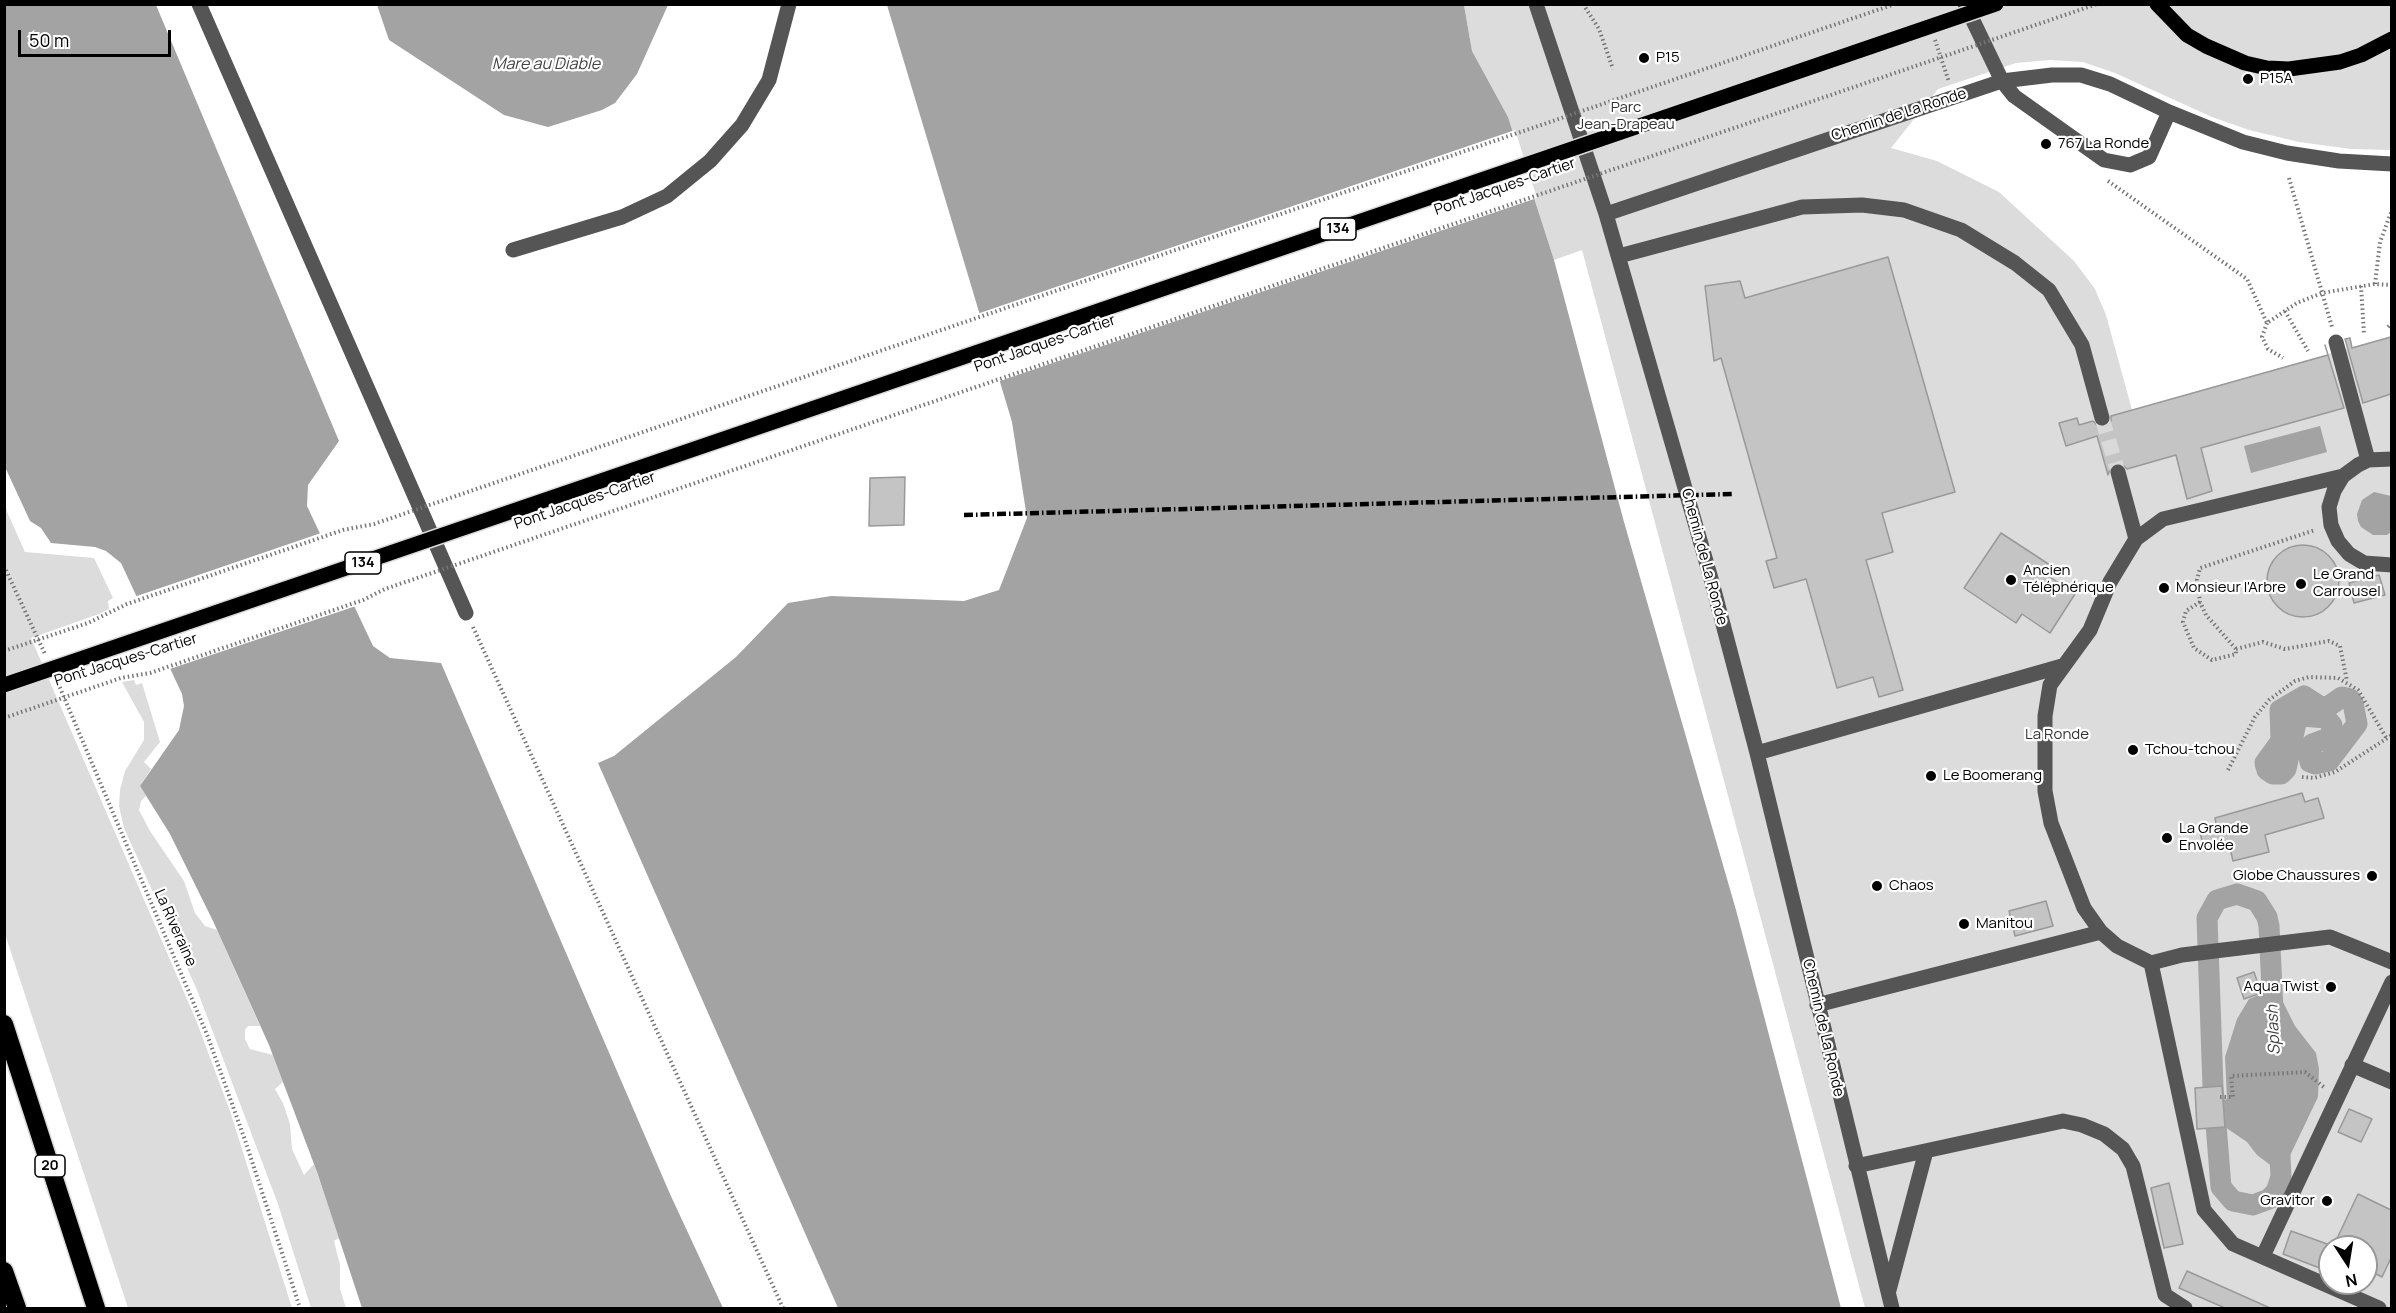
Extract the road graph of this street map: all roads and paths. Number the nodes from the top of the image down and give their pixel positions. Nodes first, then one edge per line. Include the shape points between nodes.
1 (199, 4) edge
2 (789, 4) edge
3 (1536, 4) edge
4 (1583, 4) edge
5 (1895, 4) edge
6 (1965, 4) edge
7 (1996, 4) edge
8 (2097, 4) edge
9 (2157, 4) edge
10 (2391, 39) edge
11 (1613, 69) dead end
12 (2002, 81) junction
13 (2169, 112) junction
14 (2391, 164) edge
15 (2289, 178) dead end
16 (2108, 181) dead end
17 (2391, 210) edge
18 (1606, 213) junction
19 (513, 250) dead end
20 (1619, 256) junction
21 (2375, 284) junction
22 (2391, 285) edge
23 (2361, 286) junction
24 (2322, 293) junction
25 (2285, 311) junction
26 (2267, 323) junction
27 (2364, 334) dead end
28 (2336, 342) joint
29 (2308, 351) dead end
30 (2283, 358) dead end
31 (2102, 418) tunnel mouth
32 (2391, 459) edge
33 (2368, 460) junction
34 (2118, 472) tunnel mouth
35 (2343, 476) junction
36 (2331, 525) junction
37 (2136, 539) junction
38 (2391, 565) edge
39 (4, 566) edge
40 (2200, 602) junction
41 (466, 613) joint
42 (2236, 649) junction
43 (4, 651) edge
44 (48, 662) dead end
45 (2062, 666) junction
46 (57, 681) dead end
47 (2348, 682) junction
48 (4, 685) edge
49 (4, 718) edge
50 (2389, 737) edge
51 (1756, 753) junction
52 (2228, 770) dead end
53 (2302, 777) dead end
54 (2101, 932) junction
55 (2391, 962) edge
56 (2151, 963) junction
57 (2391, 982) edge
58 (1817, 1005) junction
59 (4, 1024) edge
60 (2352, 1065) junction
61 (2391, 1082) edge
62 (2220, 1097) dead end
63 (2337, 1097) junction
64 (1926, 1151) junction
65 (1856, 1166) junction
66 (2262, 1256) junction
67 (4, 1271) edge
68 (1888, 1293) junction
69 (17, 1308) edge
70 (96, 1308) edge
71 (300, 1308) edge
72 (783, 1308) edge
73 (1892, 1308) edge
74 (2185, 1308) edge
75 (2379, 1308) edge

1 - 41 street
2 - 19 street via 770,80 742,125 710,160 667,196 622,217
3 - 18 street
4 - 11 path via 1599,29
5 - 43 path, bridge via 408,512 310,541
6 - 12 street
7 - 48 main road, Pont Jacques-Cartier / 134, bridge
8 - 49 path, Pont Jacques-Cartier, bridge via 150,673 121,678
9 - 10 main road via 2187,34 2226,56 2267,68 2340,62
12 - 13 street, Chemin de La Ronde via 2081,75
12 - 13 street via 2014,96 2071,137 2104,160 2118,164 2130,165 2149,157
12 - 18 street, Chemin de La Ronde
13 - 14 street, Chemin de La Ronde via 2243,142 2287,153
15 - 24 path
16 - 26 path via 2247,279
17 - 21 path via 2380,242
18 - 20 street, Chemin de La Ronde
20 - 31 street via 1802,207 1862,205 1904,210 1961,230 2015,263 2049,290 2082,345
20 - 51 street, Chemin de La Ronde
21 - 22 path
21 - 23 path
23 - 24 path
23 - 27 path
24 - 25 path
24 - 28 path
25 - 26 path
25 - 29 path
26 - 30 path via 2262,337 2268,349
28 - 33 street
32 - 33 street
33 - 35 street
34 - 37 street
35 - 36 street via 2332,499
35 - 37 street via 2163,519
36 - 38 street via 2349,554 2364,563
36 - 40 path via 2200,568
37 - 45 street via 2110,582 2090,630
39 - 44 path
40 - 42 path via 2206,615
40 - 42 path via 2186,611 2183,622 2194,648 2212,660 2236,654
41 - 72 path
42 - 47 path via 2263,642 2285,649 2329,641 2340,646
45 - 51 street
45 - 54 street via 2050,686 2045,716 2046,790 2051,823 2065,863 2084,908
46 - 71 path, La Riveraine via 208,1037
47 - 50 path via 2365,698
47 - 52 path via 2324,676 2295,681 2283,688 2255,717
50 - 53 path via 2336,772
51 - 58 street, Chemin de La Ronde
54 - 56 street via 2117,946
54 - 58 street
55 - 56 street via 2330,937 2182,955
56 - 66 street via 2204,1210 2233,1244
57 - 60 street
58 - 65 street, Chemin de La Ronde
59 - 70 highway, 20
60 - 61 street
60 - 63 street
62 - 63 path via 2233,1097 2231,1076 2305,1072
63 - 66 street
64 - 65 street
64 - 68 street
64 - 74 street via 2063,1121 2104,1134 2123,1149 2133,1167 2165,1295
65 - 68 street, Chemin de La Ronde
66 - 75 street
67 - 69 highway
68 - 73 street, Chemin de La Ronde

